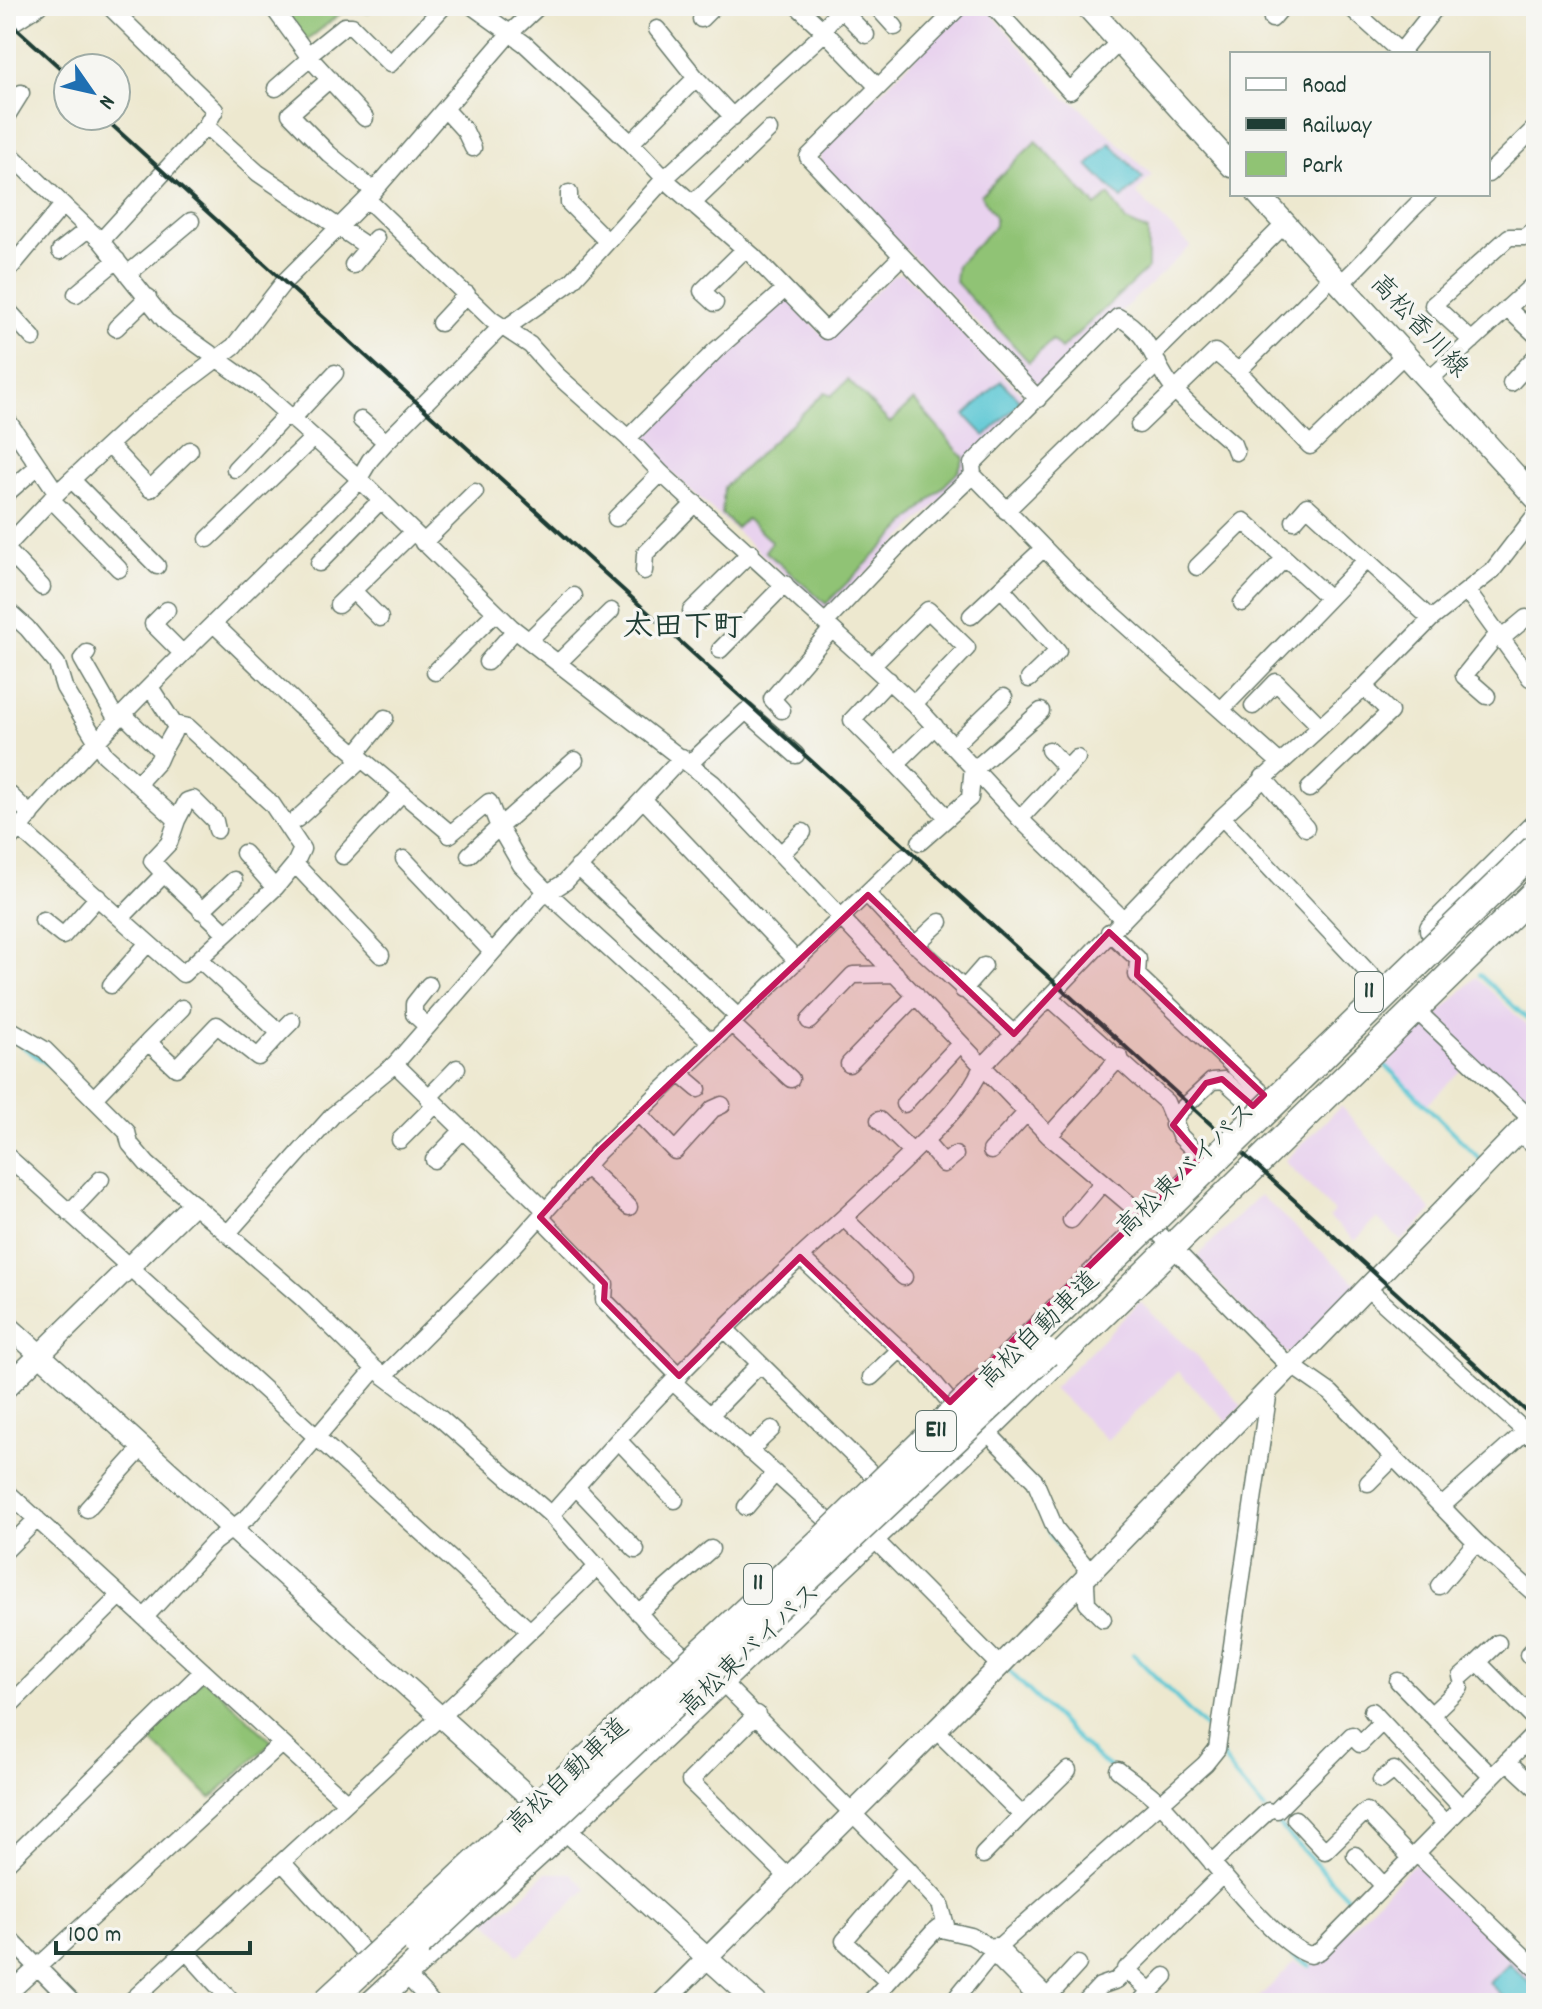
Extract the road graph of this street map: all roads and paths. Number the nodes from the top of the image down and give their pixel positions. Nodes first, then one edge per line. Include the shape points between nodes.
1 (39, 6) edge
2 (109, 6) edge
3 (272, 6) edge
4 (444, 6) edge
5 (472, 6) edge
6 (539, 6) edge
7 (714, 6) edge
8 (797, 6) edge
9 (876, 6) edge
10 (960, 6) edge
11 (993, 6) edge
12 (1087, 6) edge
13 (1349, 6) edge
14 (842, 8) edge
15 (1431, 8) edge
16 (701, 19) dead end
17 (6, 27) edge
18 (895, 27) dead end
19 (657, 29) dead end
20 (825, 32) junction
21 (510, 33) junction
22 (866, 35) dead end
23 (1119, 42) junction
24 (1398, 52) edge
25 (1400, 52) edge
26 (309, 57) junction
27 (696, 78) junction
28 (330, 79) junction
29 (878, 87) junction
30 (276, 88) dead end
31 (21, 93) dead end
32 (445, 109) junction
33 (6, 117) edge
34 (733, 117) junction
35 (365, 118) dead end
36 (206, 126) junction
37 (1536, 127) edge
38 (769, 130) dead end
39 (631, 143) junction
40 (473, 148) dead end
41 (6, 150) edge
42 (1230, 164) edge
43 (1490, 172) edge
44 (664, 179) junction
45 (569, 193) dead end
46 (370, 195) junction
47 (1260, 196) edge
48 (1426, 196) edge
49 (692, 204) junction
50 (62, 206) junction
51 (191, 221) dead end
52 (1285, 224) junction
53 (339, 227) junction
54 (1536, 227) edge
55 (88, 229) junction
56 (610, 239) junction
57 (101, 241) junction
58 (745, 249) junction
59 (60, 251) dead end
60 (902, 256) junction
61 (117, 260) junction
62 (353, 265) dead end
63 (6, 268) edge
64 (129, 273) junction
65 (1337, 280) junction
66 (1536, 282) edge
67 (785, 289) junction
68 (76, 294) dead end
69 (467, 294) junction
70 (148, 297) junction
71 (715, 303) dead end
72 (6, 308) edge
73 (1507, 308) junction
74 (440, 323) dead end
75 (504, 327) junction
76 (116, 328) dead end
77 (1536, 335) edge
78 (33, 338) dead end
79 (1472, 341) junction
80 (1405, 354) junction
81 (1536, 356) edge
82 (1157, 358) junction
83 (218, 359) junction
84 (1238, 371) junction
85 (335, 373) dead end
86 (1429, 380) junction
87 (1511, 383) dead end
88 (1175, 390) junction
89 (1038, 399) junction
90 (290, 416) junction
91 (361, 420) dead end
92 (1139, 425) dead end
93 (9, 428) edge
94 (313, 438) junction
95 (628, 438) junction
96 (386, 442) junction
97 (109, 445) junction
98 (190, 450) dead end
99 (1236, 452) dead end
100 (37, 467) junction
101 (235, 469) dead end
102 (661, 473) junction
103 (973, 475) junction
104 (358, 479) junction
105 (72, 480) junction
106 (475, 492) dead end
107 (6, 494) edge
108 (54, 496) junction
109 (1536, 498) edge
110 (380, 501) junction
111 (695, 503) junction
112 (1006, 511) junction
113 (1536, 514) edge
114 (616, 518) dead end
115 (1294, 521) dead end
116 (417, 538) junction
117 (208, 539) dead end
118 (6, 548) edge
119 (1044, 548) junction
120 (751, 552) junction
121 (1285, 558) junction
122 (1366, 560) junction
123 (319, 563) dead end
124 (157, 566) dead end
125 (1197, 567) dead end
126 (119, 569) dead end
127 (644, 571) dead end
128 (785, 584) junction
129 (42, 587) dead end
130 (1001, 588) junction
131 (353, 591) junction
132 (1467, 591) junction
133 (574, 596) dead end
134 (1329, 598) junction
135 (1242, 603) dead end
136 (338, 605) dead end
137 (6, 609) edge
138 (167, 610) dead end
139 (611, 611) dead end
140 (691, 611) dead end
141 (495, 613) junction
142 (971, 616) dead end
143 (380, 618) dead end
144 (1526, 618) dead end
145 (1431, 619) junction
146 (214, 624) junction
147 (828, 626) junction
148 (522, 635) junction
149 (1502, 638) junction
150 (720, 650) dead end
151 (87, 653) dead end
152 (182, 653) junction
153 (487, 662) dead end
154 (559, 662) junction
155 (873, 665) junction
156 (435, 672) dead end
157 (1536, 673) edge
158 (1029, 679) dead end
159 (889, 680) junction
160 (150, 687) junction
161 (1364, 687) junction
162 (1487, 696) dead end
163 (1004, 697) dead end
164 (914, 704) junction
165 (1253, 706) dead end
166 (1222, 709) junction
167 (782, 710) dead end
168 (1041, 711) dead end
169 (120, 717) junction
170 (385, 718) dead end
171 (935, 726) junction
172 (1320, 726) junction
173 (173, 733) dead end
174 (97, 741) junction
175 (954, 745) junction
176 (1049, 750) dead end
177 (162, 752) junction
178 (796, 755) dead end
179 (358, 757) junction
180 (575, 760) dead end
181 (686, 761) junction
182 (1279, 762) junction
183 (896, 764) junction
184 (974, 767) junction
185 (1263, 777) junction
186 (137, 784) junction
187 (1309, 789) dead end
188 (6, 791) edge
189 (402, 793) junction
190 (643, 799) junction
191 (31, 815) junction
192 (946, 816) junction
193 (1222, 817) junction
194 (297, 819) dead end
195 (1020, 819) junction
196 (177, 820) junction
197 (499, 827) junction
198 (1536, 827) edge
199 (1306, 828) dead end
200 (217, 830) dead end
201 (803, 832) dead end
202 (10, 836) edge
203 (920, 842) dead end
204 (1536, 848) edge
205 (783, 852) junction
206 (244, 853) dead end
207 (469, 855) dead end
208 (343, 856) dead end
209 (905, 856) dead end
210 (404, 859) dead end
211 (295, 864) junction
212 (578, 867) junction
213 (164, 874) junction
214 (1536, 875) edge
215 (234, 880) dead end
216 (275, 888) junction
217 (1536, 891) edge
218 (548, 893) junction
219 (868, 895) junction
220 (98, 897) junction
221 (201, 911) junction
222 (122, 917) junction
223 (843, 917) junction
224 (1122, 918) junction
225 (43, 920) dead end
226 (940, 922) dead end
227 (225, 932) junction
228 (1109, 932) junction
229 (148, 943) junction
230 (915, 945) junction
231 (492, 952) junction
232 (381, 955) dead end
233 (199, 959) junction
234 (797, 961) junction
235 (984, 966) dead end
236 (896, 974) junction
237 (1378, 983) junction
238 (111, 985) dead end
239 (429, 985) dead end
240 (963, 990) junction
241 (916, 995) junction
242 (1049, 997) junction
243 (182, 1008) dead end
244 (1416, 1010) junction
245 (735, 1020) junction
246 (292, 1021) dead end
247 (809, 1021) dead end
248 (427, 1026) junction
249 (6, 1027) edge
250 (280, 1033) junction
251 (1014, 1034) junction
252 (148, 1042) junction
253 (711, 1042) junction
254 (960, 1044) junction
255 (1120, 1057) junction
256 (395, 1064) junction
257 (849, 1064) dead end
258 (982, 1067) junction
259 (457, 1068) dead end
260 (679, 1073) junction
261 (791, 1079) dead end
262 (698, 1089) dead end
263 (906, 1096) dead end
264 (94, 1098) junction
265 (432, 1101) junction
266 (1259, 1101) junction
267 (722, 1105) dead end
268 (1027, 1112) junction
269 (638, 1113) junction
270 (879, 1120) dead end
271 (1528, 1122) edge
272 (1173, 1125) junction
273 (462, 1131) junction
274 (1049, 1136) junction
275 (400, 1140) dead end
276 (918, 1146) junction
277 (1536, 1148) edge
278 (991, 1151) dead end
279 (6, 1155) edge
280 (955, 1155) dead end
281 (1201, 1157) junction
282 (434, 1160) dead end
283 (586, 1167) junction
284 (101, 1179) dead end
285 (1103, 1182) junction
286 (192, 1205) junction
287 (629, 1207) dead end
288 (69, 1213) junction
289 (543, 1214) junction
290 (1142, 1216) junction
291 (845, 1219) junction
292 (1071, 1220) dead end
293 (227, 1234) junction
294 (1173, 1249) junction
295 (800, 1257) junction
296 (128, 1266) junction
297 (904, 1277) dead end
298 (1368, 1289) junction
299 (6, 1324) edge
300 (725, 1329) junction
301 (901, 1349) junction
302 (40, 1355) junction
303 (760, 1364) junction
304 (1292, 1365) junction
305 (379, 1372) junction
306 (871, 1377) dead end
307 (676, 1379) junction
308 (6, 1388) edge
309 (1269, 1390) junction
310 (950, 1402) junction
311 (710, 1415) junction
312 (772, 1429) dead end
313 (985, 1430) junction
314 (1533, 1431) edge
315 (316, 1436) junction
316 (618, 1440) junction
317 (142, 1448) junction
318 (749, 1451) junction
319 (1393, 1458) junction
320 (775, 1473) junction
321 (873, 1475) junction
322 (1368, 1483) dead end
323 (576, 1487) junction
324 (6, 1491) edge
325 (675, 1500) dead end
326 (1442, 1506) junction
327 (746, 1507) dead end
328 (87, 1509) dead end
329 (551, 1515) junction
330 (37, 1519) junction
331 (826, 1519) junction
332 (232, 1529) junction
333 (872, 1537) junction
334 (1476, 1542) junction
335 (711, 1549) dead end
336 (6, 1550) edge
337 (636, 1550) dead end
338 (598, 1566) junction
339 (1087, 1575) junction
340 (1439, 1586) dead end
341 (1536, 1595) edge
342 (120, 1596) junction
343 (638, 1613) junction
344 (145, 1617) junction
345 (1103, 1619) dead end
346 (530, 1631) junction
347 (1498, 1643) dead end
348 (684, 1655) junction
349 (1478, 1662) junction
350 (1000, 1666) junction
351 (203, 1671) junction
352 (720, 1680) junction
353 (1398, 1681) dead end
354 (6, 1709) edge
355 (757, 1714) junction
356 (442, 1715) junction
357 (1431, 1715) junction
358 (1536, 1721) edge
359 (935, 1729) junction
360 (1536, 1732) edge
361 (281, 1744) junction
362 (1507, 1761) junction
363 (1068, 1770) dead end
364 (1118, 1770) dead end
365 (1492, 1777) junction
366 (1381, 1780) dead end
367 (1536, 1788) edge
368 (531, 1797) junction
369 (346, 1802) junction
370 (1161, 1803) junction
371 (1461, 1807) junction
372 (852, 1811) junction
373 (1022, 1815) junction
374 (1295, 1819) dead end
375 (1445, 1823) junction
376 (565, 1828) junction
377 (983, 1855) dead end
378 (1355, 1855) dead end
379 (1413, 1856) junction
380 (282, 1862) junction
381 (6, 1864) edge
382 (907, 1868) junction
383 (1217, 1869) junction
384 (787, 1876) junction
385 (1384, 1886) junction
386 (947, 1929) junction
387 (6, 1935) edge
388 (995, 1950) junction
389 (186, 1951) junction
390 (364, 1952) junction
391 (708, 1956) junction
392 (1078, 1964) dead end
393 (37, 1967) junction
394 (1536, 1968) edge
395 (1126, 1969) junction
396 (405, 1974) junction
397 (1165, 1976) dead end
398 (888, 1982) junction
399 (6, 1996) edge
400 (671, 2000) edge
401 (1046, 2002) edge
402 (73, 2003) edge
403 (129, 2003) edge
404 (233, 2003) edge
405 (309, 2003) edge
406 (326, 2003) edge
407 (354, 2003) edge
408 (373, 2003) edge
409 (432, 2003) edge
410 (757, 2003) edge
411 (869, 2003) edge
412 (952, 2003) edge
413 (1084, 2003) edge

1 - 17 street
2 - 36 street via 214,105
3 - 26 street
4 - 26 street via 390,64 352,26 344,26
5 - 21 street
6 - 21 street
7 - 16 street
8 - 20 street
9 - 18 street
10 - 29 street
11 - 23 street via 1070,91
12 - 23 main road
13 - 24 street
14 - 20 street
14 - 22 street
15 - 25 street
19 - 27 street
20 - 29 street
20 - 34 street
21 - 32 street
21 - 39 street
23 - 42 main road
26 - 28 street
26 - 30 street
27 - 34 street
27 - 39 street
28 - 35 street
28 - 46 street via 290,114
29 - 60 street via 808,157
31 - 33 street
32 - 40 street
32 - 46 street
34 - 44 street
36 - 53 street via 258,173
36 - 57 street
37 - 43 street
38 - 49 street
39 - 44 street
41 - 50 street
44 - 49 street
44 - 56 street
45 - 56 street via 569,203
46 - 53 street
46 - 69 street
47 - 52 main road, 高松香川線
48 - 65 street via 1387,232 1375,252
49 - 58 street
50 - 55 street
50 - 63 street
51 - 64 street
52 - 65 main road, 高松香川線
52 - 82 street
53 - 62 street via 372,243
53 - 83 street
54 - 79 street via 1525,237 1509,237 1433,305
55 - 57 street
55 - 59 street
56 - 75 street via 572,281
57 - 61 street
58 - 67 street
58 - 71 street via 702,291
60 - 67 street via 826,331
60 - 89 street
61 - 64 street
61 - 68 street
64 - 70 street
65 - 80 main road, 高松香川線
65 - 84 street
66 - 73 street
67 - 95 street
69 - 74 street
69 - 75 street
70 - 76 street
70 - 83 street via 166,322
72 - 78 street
73 - 77 street
73 - 79 street
75 - 95 street
75 - 96 street
79 - 86 street
80 - 84 street via 1310,446
80 - 86 main road, 高松香川線
81 - 87 street
82 - 88 street
82 - 89 street via 1130,323 1118,317
82 - 112 street
83 - 90 street
83 - 97 street
84 - 88 street via 1215,352
85 - 90 street
86 - 109 main road, 高松香川線
88 - 92 street
88 - 99 street
89 - 103 street via 972,464
90 - 94 street
90 - 101 street
91 - 96 street
93 - 100 street
94 - 104 street
94 - 117 street
95 - 102 street
96 - 104 street
97 - 98 street via 150,489
97 - 105 street
100 - 107 street
100 - 108 street
102 - 111 street
102 - 114 street
103 - 112 street
103 - 147 street via 897,547
104 - 110 street
104 - 146 street
105 - 108 street
105 - 124 street
106 - 116 street
108 - 118 street
108 - 126 street
110 - 116 street
110 - 123 street
111 - 120 street
111 - 127 street via 645,554
112 - 119 street
113 - 132 street via 1493,570
115 - 122 street via 1307,506
116 - 131 street
116 - 141 street
118 - 129 street
119 - 130 street
119 - 166 street
120 - 128 street
120 - 140 street
121 - 125 street via 1244,521
121 - 134 street
121 - 135 street
122 - 134 street
122 - 145 street
128 - 147 street
128 - 150 street
130 - 142 street
130 - 158 street via 1058,651
131 - 136 street
131 - 143 street
132 - 145 street
132 - 149 street
133 - 148 street
134 - 166 street
137 - 174 street via 57,664 64,687
138 - 152 street via 153,624
139 - 154 street
141 - 148 street
141 - 156 street
144 - 149 street
145 - 161 street
146 - 152 street
146 - 179 street
147 - 155 street
147 - 167 street via 772,699
148 - 153 street
148 - 154 street
149 - 157 street via 1530,678
149 - 162 street via 1493,640 1464,676
151 - 169 street via 82,659
152 - 160 street
154 - 181 street
155 - 159 street
155 - 164 street via 928,610 967,648
159 - 164 street
159 - 183 street via 852,720
160 - 169 street
160 - 211 street via 174,724 188,727 272,804 302,849
161 - 172 street
161 - 187 street via 1390,712
163 - 175 street
164 - 171 street
165 - 172 street via 1276,682
166 - 182 street
168 - 184 street
169 - 174 street
169 - 177 street
170 - 179 street
171 - 175 street
171 - 183 street
172 - 182 street
173 - 177 street
174 - 186 street
174 - 191 street
175 - 184 street
176 - 195 street via 1072,763
177 - 186 street
178 - 181 street via 746,711
179 - 189 street
179 - 194 street
180 - 197 street
181 - 190 street
181 - 205 street
182 - 185 street
183 - 192 street
184 - 192 street via 970,798
184 - 195 street
185 - 193 street
185 - 199 street
186 - 196 street
188 - 191 street
189 - 197 street via 450,834 489,802
189 - 208 street
190 - 212 street
190 - 234 street
191 - 202 street
192 - 203 street
193 - 224 street
193 - 237 street
195 - 224 street
196 - 200 street via 193,799
196 - 213 street via 169,843 152,861
197 - 207 street
197 - 218 street via 521,865
198 - 237 highway, 高松東バイパス / 11
201 - 205 street
202 - 220 street
204 - 406 highway, 高松自動車道 / E11, bridge via 837,1526
205 - 223 street
206 - 216 street
209 - 219 street
210 - 231 street
211 - 216 street
211 - 232 street
212 - 218 street
212 - 245 street
213 - 221 street
213 - 222 street
214 - 407 highway, 高松自動車道 / E11, bridge via 883,1509
215 - 221 street
216 - 227 street
217 - 244 highway, 高松東バイパス / 11
218 - 231 street
218 - 253 street
219 - 223 street
219 - 230 street
220 - 222 street
220 - 225 street via 63,936
221 - 227 street
222 - 229 street
223 - 234 street
223 - 236 street
224 - 228 street
226 - 230 street
227 - 233 street
228 - 242 street
228 - 266 street via 1138,959 1137,975
229 - 233 street via 183,974
229 - 238 street
230 - 240 street
231 - 248 street
233 - 250 street
234 - 245 street
235 - 240 street
236 - 241 street
236 - 247 street via 853,975
237 - 266 highway, 高松東バイパス / 11
239 - 248 street via 414,1004 414,1014
240 - 251 street
241 - 254 street
241 - 257 street
242 - 251 street
242 - 255 street
243 - 252 street
244 - 271 street
244 - 294 highway, 高松東バイパス / 11
245 - 253 street
245 - 261 street
246 - 250 street
248 - 256 street
249 - 264 street via 45,1050
250 - 252 street via 258,1057 217,1025 176,1068
251 - 258 street
252 - 264 street
253 - 260 street
254 - 258 street
254 - 263 street
255 - 272 street via 1166,1102
255 - 274 street
256 - 265 street
256 - 293 street via 333,1115
258 - 268 street
258 - 276 street via 972,1089
259 - 265 street
260 - 262 street
260 - 269 street
264 - 286 street via 127,1132 147,1164
265 - 273 street
265 - 275 street
266 - 272 street via 1224,1080 1212,1081 1179,1112
266 - 281 highway, 高松東バイパス / 11
267 - 269 street via 675,1151
268 - 274 street
268 - 278 street
269 - 283 street
270 - 276 street
271 - 277 street
271 - 298 street
272 - 281 street
273 - 282 street
273 - 289 street
274 - 285 street
276 - 280 street via 944,1164
276 - 291 street
279 - 288 street
281 - 290 highway, 高松東バイパス / 11
283 - 287 street
283 - 289 street
284 - 288 street
285 - 290 street
285 - 292 street
286 - 293 street
286 - 296 street
288 - 296 street
289 - 305 street
289 - 307 street via 605,1284 604,1300
290 - 294 street
290 - 310 highway, 高松東バイパス / 11
291 - 295 street
291 - 297 street
293 - 305 street
294 - 304 street
294 - 313 highway, 高松東バイパス / 11
295 - 300 street
295 - 301 street
296 - 302 street
296 - 315 street
298 - 304 street
298 - 314 street
299 - 302 street
300 - 303 street
300 - 307 street
301 - 306 street
301 - 310 street
302 - 308 street
302 - 317 street
303 - 311 street
303 - 321 street
304 - 309 street
304 - 319 street via 1331,1393
305 - 315 street
305 - 329 street
307 - 311 street
307 - 316 street
309 - 339 street
309 - 370 street via 1217,1749
310 - 321 highway, 高松東バイパス / 11
311 - 318 street
312 - 318 street
313 - 333 highway, 高松東バイパス / 11
313 - 339 street via 1035,1481 1055,1528
314 - 326 street
315 - 332 street
315 - 346 street
316 - 323 street
316 - 325 street
317 - 328 street
317 - 332 street
318 - 320 street
319 - 322 street
319 - 326 street
320 - 327 street
320 - 331 street
321 - 331 highway, 高松東バイパス / 11
323 - 329 street
323 - 337 street
324 - 330 street
326 - 334 street
329 - 338 street
330 - 336 street
330 - 342 street
331 - 348 highway, 高松東バイパス / 11
332 - 344 street
332 - 356 street
333 - 350 street
333 - 352 highway, 高松東バイパス / 11
334 - 340 street
334 - 341 street
335 - 343 street
338 - 343 street
338 - 346 street
339 - 345 street via 1087,1603
339 - 350 street
342 - 344 street
342 - 354 street
343 - 348 street
344 - 351 street
346 - 356 street
347 - 349 street
348 - 368 highway, 高松東バイパス / 11
349 - 357 street
349 - 358 street
350 - 359 street
351 - 361 street
351 - 381 street
352 - 355 street
352 - 376 highway, 高松東バイパス / 11
353 - 357 street
355 - 372 street
355 - 384 street via 690,1781
356 - 368 street
356 - 369 street
357 - 365 street
359 - 372 street
359 - 373 street
360 - 362 street
361 - 369 street
361 - 393 street
362 - 365 street
362 - 367 street
363 - 373 street
364 - 370 street
365 - 371 street
366 - 375 street via 1394,1770
368 - 376 street
368 - 390 highway, 高松東バイパス / 11
369 - 380 street
370 - 383 street
370 - 388 street
371 - 375 street
371 - 383 street via 1377,1717 1360,1744 1352,1735
372 - 382 street
372 - 384 street
373 - 377 street
374 - 379 street via 1325,1851 1366,1811
375 - 379 street
376 - 391 street
376 - 396 highway, 高松東バイパス / 11
378 - 385 street
379 - 385 street
379 - 394 street
380 - 389 street
380 - 390 street
382 - 386 street via 940,1904
382 - 398 street via 844,1941
383 - 385 street via 1290,1945 1311,1955
383 - 395 street
384 - 391 street
386 - 388 street
386 - 398 street via 933,1931
387 - 393 street
388 - 401 main road
388 - 412 street
389 - 403 street
389 - 404 street
390 - 405 highway, 高松東バイパス / 11
391 - 400 street
391 - 410 street
392 - 401 street
393 - 399 street
393 - 402 street
395 - 397 street via 1146,1995
395 - 413 street
396 - 408 highway, 高松東バイパス / 11
396 - 409 street
398 - 411 street

